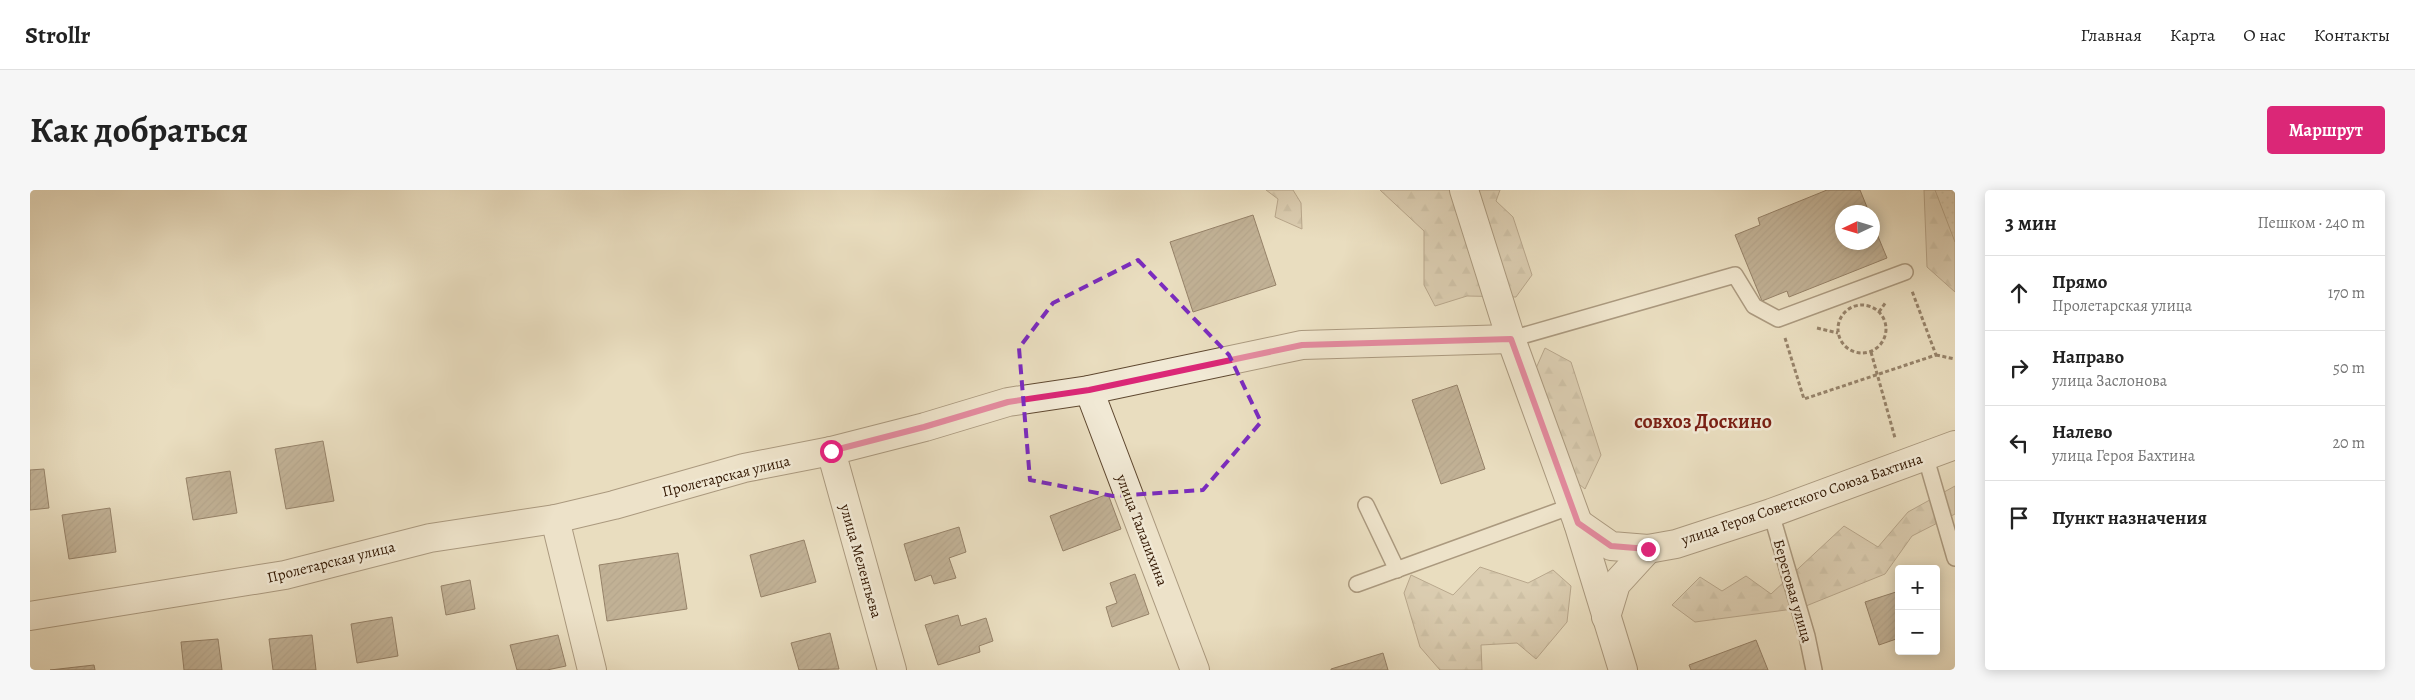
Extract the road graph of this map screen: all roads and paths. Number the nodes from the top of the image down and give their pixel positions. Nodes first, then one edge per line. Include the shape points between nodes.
1 (1464, 190) edge
2 (1905, 272) joint
3 (1778, 319) junction
4 (1511, 339) junction
5 (1871, 352) junction
6 (1936, 355) junction
7 (1955, 359) edge
8 (1878, 374) junction
9 (1089, 390) junction
10 (1955, 445) edge
11 (831, 451) junction
12 (1914, 459) junction
13 (1366, 505) dead end
14 (1771, 513) junction
15 (1575, 515) junction
16 (555, 519) junction
17 (1648, 549) junction
18 (1955, 558) edge
19 (1397, 570) junction
20 (1357, 584) dead end
21 (30, 616) edge
22 (1606, 617) junction
23 (592, 670) edge
24 (892, 670) edge
25 (1195, 670) edge
26 (1623, 670) edge
27 (1814, 670) edge

1 - 4 street
2 - 3 lane
2 - 6 path
3 - 4 lane via 1754,306 1735,275
3 - 8 path via 1804,399
4 - 9 street, Пролетарская улица via 1302,345
4 - 15 street
5 - 5 path via 1857,353 1845,346 1838,333 1844,313 1855,306 1868,306 1879,312 1885,322 1885,335 1880,346
5 - 8 path
6 - 7 path
6 - 8 path
8 - 12 path
9 - 11 street, Пролетарская улица via 1008,402
9 - 25 street, улица Талалихина
10 - 12 street, улица Героя Советского Союза Бахтина
11 - 16 street, Пролетарская улица via 744,468
11 - 24 street, улица Мелентьева
12 - 14 street, улица Героя Советского Союза Бахтина
12 - 18 lane
13 - 19 lane
14 - 17 street, улица Героя Советского Союза Бахтина via 1676,544
14 - 27 lane, Береговая улица
15 - 17 street, улица Героя Советского Союза Бахтина via 1611,546
15 - 19 lane
15 - 22 street
16 - 21 street, Пролетарская улица via 430,538 284,575
16 - 23 street
17 - 22 street via 1616,584
19 - 20 lane
22 - 26 street

